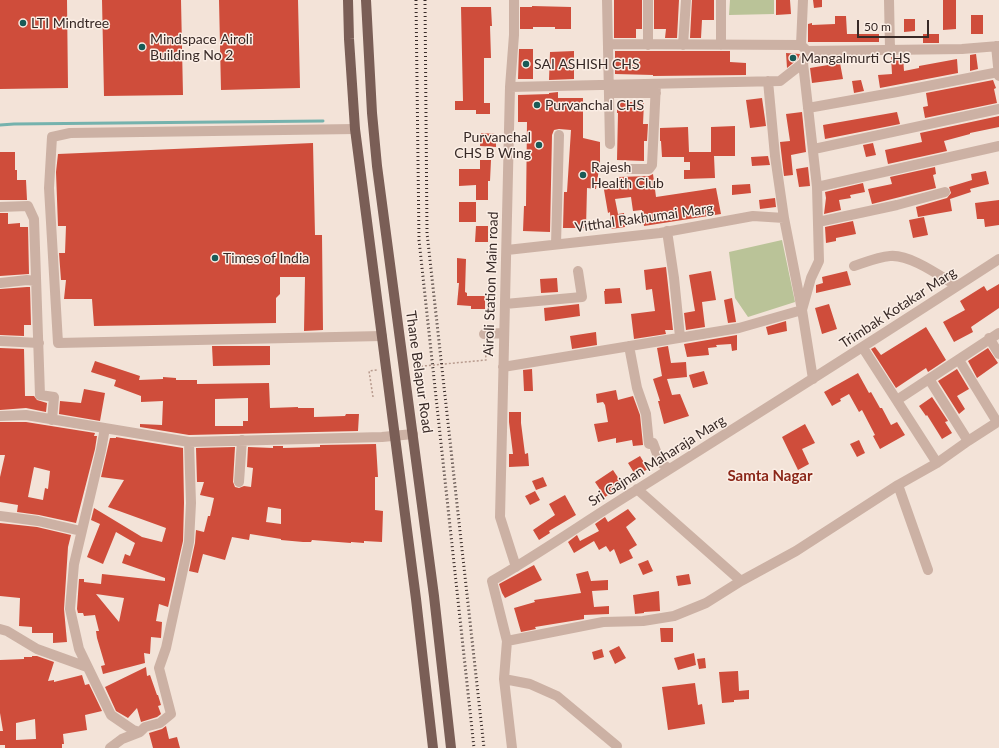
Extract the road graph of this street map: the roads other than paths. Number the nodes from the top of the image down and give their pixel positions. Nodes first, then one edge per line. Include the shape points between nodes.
1 (348, 0) edge
2 (366, 0) edge
3 (514, 0) edge
4 (607, 0) edge
5 (648, 0) edge
6 (686, 0) edge
7 (721, 0) edge
8 (803, 0) edge
9 (890, 0) edge
10 (608, 44) junction
11 (648, 45) junction
12 (683, 45) junction
13 (721, 45) junction
14 (998, 46) edge
15 (804, 48) junction
16 (890, 49) junction
17 (803, 63) junction
18 (999, 72) edge
19 (999, 76) edge
20 (768, 81) junction
21 (510, 87) junction
22 (656, 88) junction
23 (610, 89) junction
24 (808, 108) junction
25 (999, 109) edge
26 (355, 129) junction
27 (559, 135) dead end
28 (610, 144) dead end
29 (999, 146) edge
30 (814, 149) junction
31 (628, 169) dead end
32 (817, 187) junction
33 (945, 192) dead end
34 (0, 207) edge
35 (784, 218) junction
36 (818, 222) junction
37 (668, 231) junction
38 (556, 244) junction
39 (507, 250) junction
40 (999, 259) edge
41 (854, 266) dead end
42 (578, 271) dead end
43 (36, 281) junction
44 (0, 283) edge
45 (958, 286) junction
46 (505, 304) junction
47 (802, 310) junction
48 (999, 333) edge
49 (484, 334) road end
50 (504, 334) junction
51 (382, 336) junction
52 (680, 337) junction
53 (989, 338) junction
54 (0, 341) edge
55 (39, 343) junction
56 (629, 346) junction
57 (863, 348) junction
58 (999, 354) edge
59 (959, 360) junction
60 (503, 367) junction
61 (813, 379) junction
62 (929, 379) junction
63 (897, 400) junction
64 (0, 416) edge
65 (52, 420) junction
66 (998, 422) edge
67 (105, 428) junction
68 (413, 434) junction
69 (395, 436) junction
70 (242, 440) junction
71 (968, 441) junction
72 (189, 442) junction
73 (937, 463) junction
74 (669, 469) junction
75 (239, 482) dead end
76 (898, 485) junction
77 (637, 490) junction
78 (0, 516) edge
79 (81, 531) junction
80 (516, 567) junction
81 (928, 570) dead end
82 (740, 581) junction
83 (0, 628) edge
84 (508, 641) junction
85 (88, 667) junction
86 (504, 679) junction
87 (140, 732) junction
88 (617, 746) dead end
89 (110, 748) edge
90 (433, 748) edge
91 (451, 748) edge
92 (512, 748) edge

1 - 26 main road
2 - 68 main road, Thane Belapur Road via 377,166
3 - 21 street, Airoli Station Main road
4 - 10 street
5 - 11 street
6 - 12 street
7 - 13 street
8 - 15 street
9 - 16 street
10 - 11 street
10 - 23 street
11 - 12 street
12 - 13 street
13 - 15 street
14 - 16 street
14 - 18 street
15 - 16 street
15 - 17 street
17 - 20 street via 780,81
17 - 24 street
18 - 19 street
18 - 24 street
20 - 22 street
20 - 35 street
21 - 23 street
21 - 39 street, Airoli Station Main road
22 - 23 street
22 - 31 street via 652,167
23 - 28 street
24 - 30 street
25 - 30 street
26 - 51 main road
26 - 51 street via 70,133 52,137 49,188 58,343
27 - 38 street
29 - 32 street
30 - 32 street
32 - 36 street
33 - 36 street
34 - 43 street via 28,206 34,218
35 - 37 street, Vitthal Rakhumai Marg via 753,216
35 - 47 street
36 - 47 street via 819,260
37 - 38 street, Vitthal Rakhumai Marg
37 - 52 street
38 - 39 street, Vitthal Rakhumai Marg
39 - 46 street, Airoli Station Main road
40 - 45 street, Trimbak Kotakar Marg
41 - 45 street via 876,258 892,256 907,259
42 - 46 street via 582,297
43 - 44 street
43 - 55 street
45 - 57 street, Trimbak Kotakar Marg
46 - 50 street, Airoli Station Main road
47 - 52 street via 739,328
47 - 61 street
48 - 53 street
49 - 50 street
50 - 60 street, Airoli Station Main road
51 - 69 main road
52 - 56 street
53 - 58 street
53 - 59 street
54 - 55 street
55 - 65 street via 40,395 54,397
56 - 60 street
56 - 74 street via 637,388 646,414 649,444 653,443 660,462
57 - 61 street, Trimbak Kotakar Marg
57 - 63 street
59 - 62 street
59 - 66 street
60 - 80 street, Airoli Station Main road via 500,517
61 - 74 street, Sri Gajnan Maharaja Marg
62 - 63 street
62 - 71 street
63 - 73 street
64 - 65 street via 26,415
65 - 67 street
66 - 71 street
67 - 72 street
67 - 79 street
68 - 69 street
68 - 91 main road, Thane Belapur Road
69 - 70 street
69 - 90 main road
70 - 72 street
70 - 75 street
71 - 73 street
72 - 87 street via 189,542 166,648 159,668 171,714 160,723 146,727
73 - 76 street
74 - 77 street, Sri Gajnan Maharaja Marg
76 - 81 street
76 - 82 street via 796,551
77 - 80 street, Sri Gajnan Maharaja Marg
77 - 82 street
78 - 79 street via 38,521
79 - 85 street via 74,564 70,609 79,649
80 - 84 street, Sri Gajnan Maharaja Marg via 492,581
82 - 84 street via 706,603 674,616 643,621 602,622
83 - 85 street via 37,649
84 - 86 street
85 - 87 street via 110,715
86 - 88 street via 530,684 557,696
86 - 92 street
87 - 89 street

